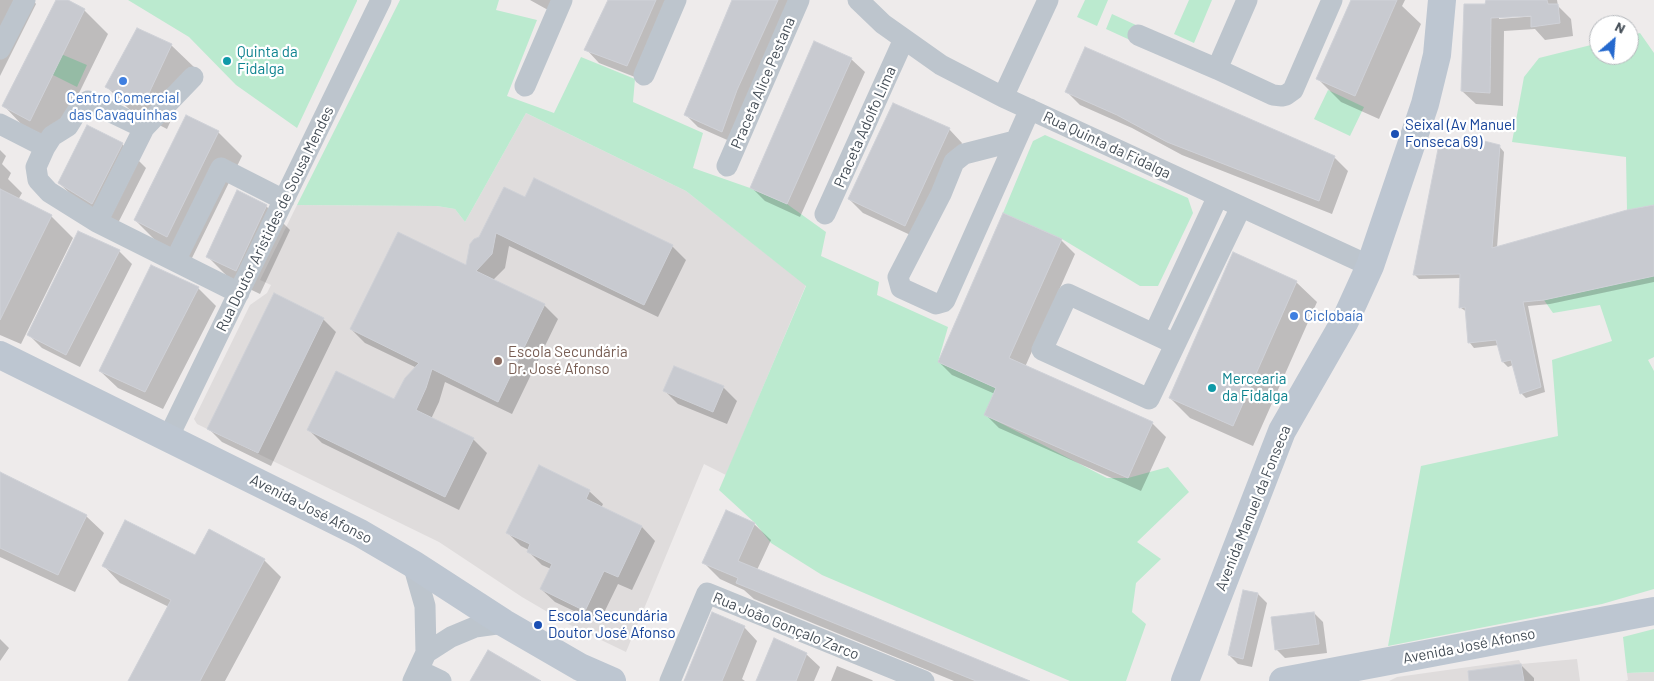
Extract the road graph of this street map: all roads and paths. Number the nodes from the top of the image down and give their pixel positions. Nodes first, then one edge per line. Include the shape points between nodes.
1 (24, 0) edge
2 (381, 0) edge
3 (562, 0) edge
4 (676, 0) edge
5 (799, 0) edge
6 (858, 0) edge
7 (1048, 0) edge
8 (1247, 0) edge
9 (1332, 0) edge
10 (1442, 0) edge
11 (1138, 35) dead end
12 (904, 39) junction
13 (0, 49) edge
14 (1217, 69) junction
15 (644, 75) dead end
16 (193, 77) dead end
17 (525, 86) dead end
18 (1003, 96) junction
19 (1030, 109) junction
20 (0, 124) edge
21 (144, 128) junction
22 (1015, 141) junction
23 (45, 147) junction
24 (727, 166) dead end
25 (1218, 196) junction
26 (284, 200) junction
27 (1241, 207) junction
28 (825, 214) dead end
29 (97, 222) junction
30 (176, 261) junction
31 (1370, 266) junction
32 (239, 293) junction
33 (1154, 334) junction
34 (1175, 344) junction
35 (0, 355) edge
36 (168, 438) junction
37 (413, 564) junction
38 (1654, 611) edge
39 (504, 623) junction
40 (419, 668) edge
41 (1354, 674) edge
42 (441, 681) edge
43 (612, 681) edge
44 (670, 681) edge
45 (924, 681) edge
46 (1185, 681) edge
47 (1283, 681) edge

1 - 13 street
2 - 26 street, Rua Doutor Aristides de Sousa Mendes
3 - 17 street
4 - 15 street
5 - 24 street, Praceta Alice Pestana
6 - 12 street, Rua Quinta da Fidalga
7 - 18 street
8 - 14 street
9 - 14 street via 1293,90 1286,95 1273,95
10 - 31 street, Avenida Manuel da Fonseca via 1437,55 1424,104
11 - 14 street
12 - 18 street, Rua Quinta da Fidalga via 941,65
12 - 28 street, Praceta Adolfo Lima
16 - 21 street
18 - 19 street, Rua Quinta da Fidalga
19 - 22 street
19 - 25 street, Rua Quinta da Fidalga
20 - 23 street
21 - 23 street via 88,101
21 - 29 street
22 - 22 street via 945,300 936,304 901,288 898,277 954,162 964,154
23 - 29 street via 36,166 38,180 49,192
25 - 27 street, Rua Quinta da Fidalga
25 - 33 street
26 - 30 street via 221,168
26 - 32 street, Rua Doutor Aristides de Sousa Mendes
27 - 31 street, Rua Quinta da Fidalga
27 - 34 street
29 - 30 street
30 - 32 street
31 - 46 street, Avenida Manuel da Fonseca via 1345,321 1282,431
32 - 36 street, Rua Doutor Aristides de Sousa Mendes
33 - 34 street
33 - 34 street via 1068,294 1042,350 1150,399
35 - 36 street, Avenida José Afonso
36 - 37 street, Avenida José Afonso via 360,533
37 - 39 street, Avenida José Afonso
37 - 40 street via 425,606
38 - 41 street, Avenida José Afonso
39 - 40 street via 475,627 451,636
39 - 43 street, Avenida José Afonso via 580,667
40 - 42 street
41 - 47 street, Avenida José Afonso
44 - 45 street, Rua João Gonçalo Zarco via 708,594

